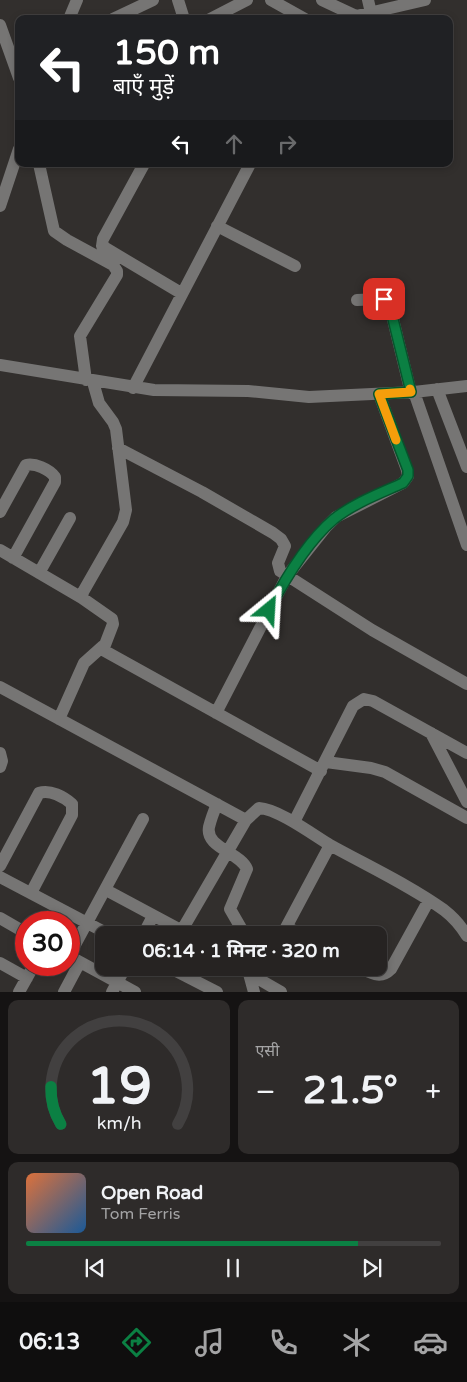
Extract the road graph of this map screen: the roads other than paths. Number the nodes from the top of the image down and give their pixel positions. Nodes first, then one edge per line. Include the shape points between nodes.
1 (77, 0) edge
2 (153, 0) edge
3 (178, 0) edge
4 (247, 0) edge
5 (271, 0) edge
6 (322, 0) edge
7 (368, 0) edge
8 (425, 0) edge
9 (403, 3) edge
10 (345, 6) edge
11 (71, 15) edge
12 (121, 15) edge
13 (183, 15) edge
14 (218, 15) edge
15 (298, 15) edge
16 (355, 15) edge
17 (370, 15) edge
18 (373, 15) edge
19 (0, 26) edge
20 (15, 67) edge
21 (15, 161) edge
22 (41, 167) edge
23 (142, 167) edge
24 (248, 167) edge
25 (0, 206) edge
26 (217, 226) junction
27 (295, 266) dead end
28 (181, 293) junction
29 (357, 300) dead end
30 (0, 365) edge
31 (90, 381) junction
32 (467, 386) edge
33 (133, 388) junction
34 (437, 390) junction
35 (412, 392) junction
36 (379, 394) junction
37 (118, 448) junction
38 (467, 467) edge
39 (0, 512) edge
40 (461, 512) edge
41 (70, 518) dead end
42 (467, 545) edge
43 (0, 550) edge
44 (13, 558) junction
45 (39, 573) junction
46 (287, 576) junction
47 (82, 598) junction
48 (103, 646) junction
49 (467, 684) edge
50 (0, 687) edge
51 (216, 713) junction
52 (59, 719) junction
53 (431, 733) junction
54 (0, 753) edge
55 (467, 753) edge
56 (323, 766) junction
57 (0, 767) edge
58 (467, 802) edge
59 (217, 804) junction
60 (467, 818) edge
61 (143, 819) dead end
62 (246, 820) junction
63 (294, 822) junction
64 (330, 845) junction
65 (227, 851) junction
66 (0, 866) edge
67 (0, 877) edge
68 (106, 890) junction
69 (31, 893) junction
70 (430, 900) junction
71 (153, 916) junction
72 (0, 918) edge
73 (87, 922) junction
74 (148, 926) edge
75 (172, 926) edge
76 (190, 926) edge
77 (240, 926) edge
78 (288, 926) edge
79 (15, 927) edge
80 (95, 927) edge
81 (467, 936) edge
82 (80, 940) edge
83 (0, 963) edge
84 (80, 963) edge
85 (387, 973) edge
86 (68, 976) edge
87 (120, 976) edge
88 (186, 976) edge
89 (249, 976) edge
90 (256, 976) edge
91 (27, 978) joint
92 (114, 987) edge
93 (19, 992) edge
94 (64, 992) edge
95 (135, 992) edge
96 (217, 992) edge
97 (254, 992) edge
98 (281, 992) edge

1 - 11 street
2 - 12 street
3 - 13 street
4 - 14 street
5 - 15 street
6 - 10 street
7 - 17 street
8 - 9 street
9 - 18 street
10 - 16 street
19 - 20 street
21 - 25 street
22 - 31 street via 54,231 113,265 117,271 80,336
23 - 28 street via 102,246
24 - 26 street
26 - 27 street
26 - 28 street
28 - 33 street
29 - 35 street via 380,298 389,303
30 - 31 street
31 - 33 street
31 - 37 street via 99,403 115,426
32 - 34 street
33 - 36 street via 248,391 309,397
34 - 35 street
34 - 38 street
35 - 36 street
35 - 40 street
36 - 46 street via 408,470 406,480 336,517
37 - 46 street via 202,492 281,539 285,550 278,566
37 - 47 street via 127,504 125,516
39 - 44 street via 26,465 48,470 55,477
40 - 42 street
41 - 45 street
43 - 44 street
44 - 45 street
45 - 47 street
46 - 49 street via 372,630
46 - 51 street
47 - 48 street via 112,619 113,624
48 - 51 street via 103,650 113,657
48 - 52 street via 84,663
50 - 52 street
51 - 56 street
52 - 59 street
53 - 55 street
53 - 56 street via 364,699 354,706
53 - 58 street
54 - 57 street
56 - 60 street via 371,768 385,772
56 - 63 street
59 - 62 street
59 - 65 street via 209,832 214,842
61 - 68 street
62 - 63 street via 259,808 265,808
62 - 65 street
63 - 64 street
64 - 70 street
64 - 78 street
65 - 76 street
65 - 77 street via 241,860 247,869 230,909
66 - 69 street via 39,794 51,792 72,804 72,815
67 - 69 street
68 - 71 street
68 - 73 street
69 - 73 street
70 - 81 street via 462,927
70 - 85 street
71 - 74 street
71 - 75 street
72 - 79 street
73 - 80 street
73 - 82 street
83 - 91 street
84 - 92 street
86 - 94 street
87 - 92 street
88 - 96 street
89 - 97 street
90 - 98 street
91 - 93 street
92 - 95 street

